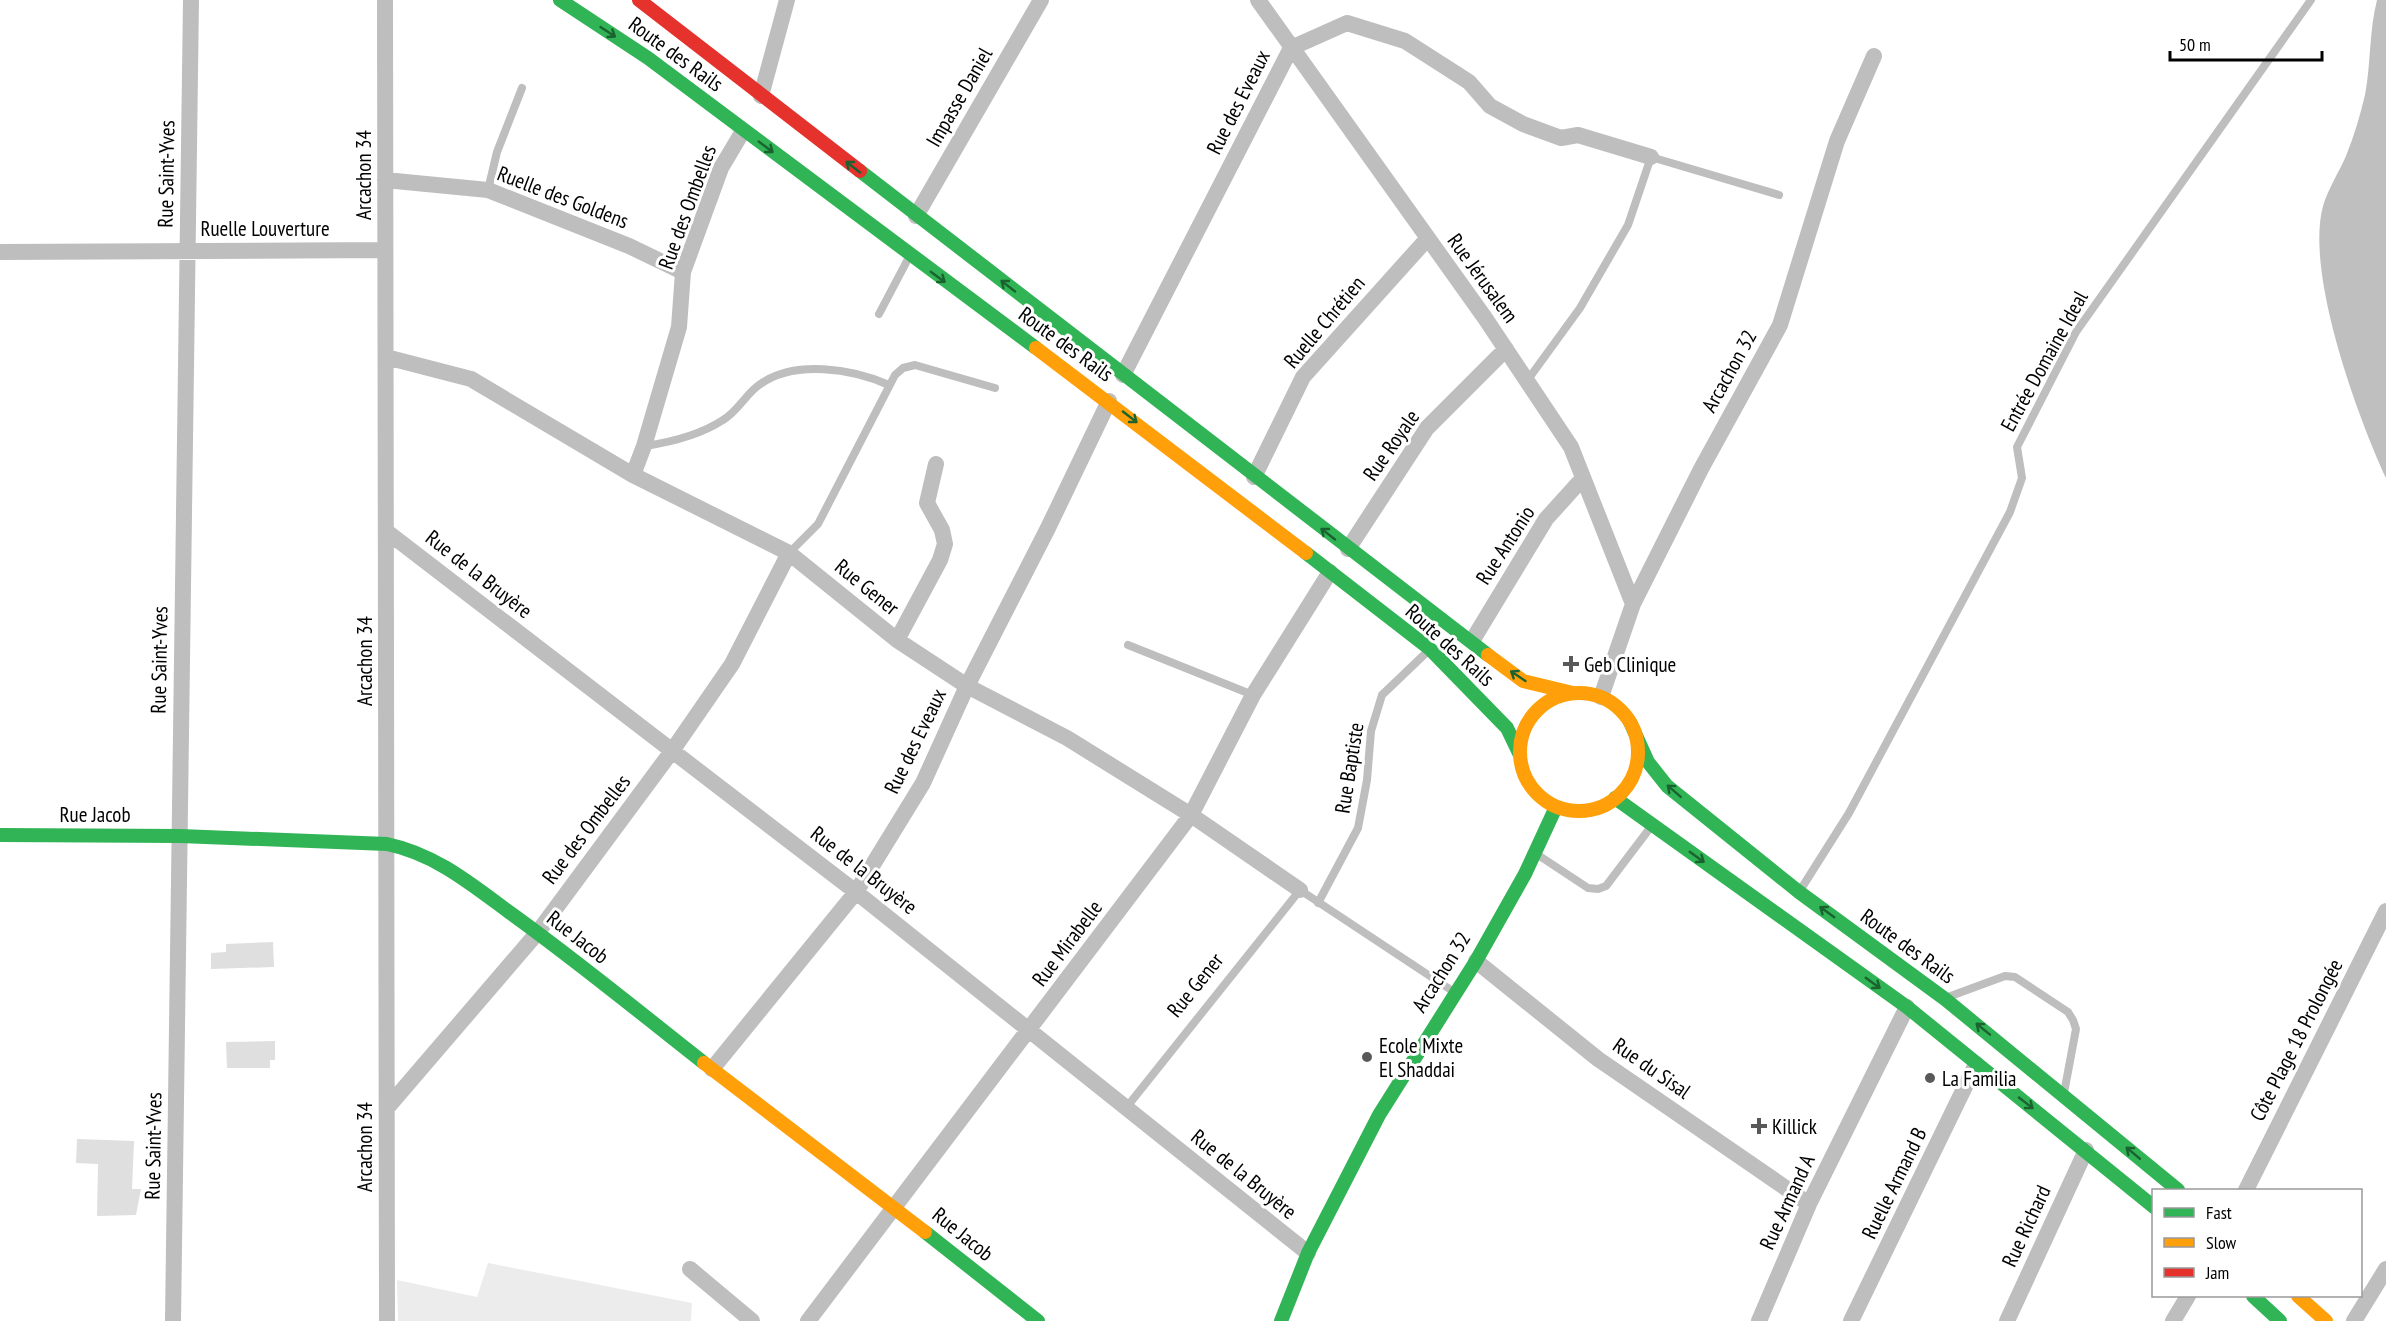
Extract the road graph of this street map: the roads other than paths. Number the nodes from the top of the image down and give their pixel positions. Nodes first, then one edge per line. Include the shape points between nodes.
1 (191, 0) edge
2 (385, 0) edge
3 (560, 0) edge
4 (787, 0) edge
5 (1041, 0) edge
6 (1258, 0) edge
7 (2311, 0) edge
8 (644, 1) edge
9 (1291, 48) junction
10 (1874, 56) dead end
11 (522, 88) dead end
12 (761, 96) junction
13 (744, 130) junction
14 (1651, 157) junction
15 (385, 180) junction
16 (488, 190) junction
17 (1779, 195) dead end
18 (916, 216) junction
19 (1427, 239) junction
20 (385, 250) junction
21 (188, 251) junction
22 (0, 252) edge
23 (910, 256) junction
24 (683, 272) junction
25 (879, 314) dead end
26 (1506, 349) junction
27 (386, 357) junction
28 (1123, 375) junction
29 (1527, 381) junction
30 (889, 385) junction
31 (995, 388) dead end
32 (1109, 401) junction
33 (644, 446) junction
34 (936, 464) dead end
35 (633, 475) junction
36 (1254, 477) junction
37 (1583, 478) junction
38 (386, 531) junction
39 (1348, 549) junction
40 (789, 553) junction
41 (1330, 572) junction
42 (1633, 604) junction
43 (897, 640) junction
44 (1472, 641) junction
45 (1128, 645) dead end
46 (1430, 650) junction
47 (966, 686) junction
48 (1573, 693) junction
49 (1253, 695) junction
50 (1601, 697) junction
51 (1630, 723) junction
52 (672, 751) junction
53 (1519, 753) junction
54 (1616, 798) junction
55 (1556, 807) junction
56 (1191, 815) junction
57 (1653, 825) junction
58 (0, 835) edge
59 (180, 836) junction
60 (387, 844) junction
61 (1535, 852) junction
62 (1300, 890) junction
63 (856, 892) junction
64 (1799, 892) junction
65 (1318, 903) junction
66 (2386, 911) edge
67 (538, 932) junction
68 (1476, 961) junction
69 (1454, 992) junction
70 (1945, 999) junction
71 (1907, 1007) junction
72 (1029, 1031) junction
73 (1976, 1064) junction
74 (712, 1069) junction
75 (2064, 1095) junction
76 (387, 1108) junction
77 (1126, 1109) junction
78 (2086, 1150) junction
79 (2176, 1189) edge
80 (2247, 1189) edge
81 (1809, 1204) junction
82 (2152, 1205) edge
83 (893, 1206) junction
84 (1308, 1253) junction
85 (690, 1269) dead end
86 (2386, 1269) edge
87 (2187, 1297) edge
88 (2254, 1297) edge
89 (2299, 1297) edge
90 (2264, 1315) edge
91 (173, 1321) edge
92 (387, 1321) edge
93 (752, 1321) edge
94 (808, 1321) edge
95 (1038, 1321) edge
96 (1281, 1321) edge
97 (1759, 1321) edge
98 (1851, 1321) edge
99 (2007, 1321) edge
100 (2172, 1321) edge
101 (2280, 1321) edge
102 (2326, 1321) edge
103 (2354, 1321) edge

1 - 21 street, Rue Saint-Yves
2 - 15 street, Arcachon 34
3 -> 13 main road, Route des Rails via 648,58
4 - 12 street
5 - 18 street, Impasse Daniel
6 - 9 street, Rue Jérusalem
7 - 64 lane, Entrée Domaine Ideal via 2076,332 2016,447 2022,478 2010,512 1849,813
8 - 12 main road, Route des Rails
9 - 14 street, Rue des Eveaux via 1347,23 1405,41 1468,82 1490,106 1523,124 1561,138 1578,135
9 - 19 street, Rue Jérusalem
9 - 28 street, Rue des Eveaux
10 - 42 street, Arcachon 32 via 1837,141 1780,325
11 - 16 lane via 497,152
18 -> 12 main road, Route des Rails
13 -> 23 main road, Route des Rails
13 - 24 street, Rue des Ombelles via 721,168
14 - 17 lane
14 - 29 lane via 1628,225 1580,308
15 - 16 street, Ruelle des Goldens
15 - 20 street, Arcachon 34
16 - 24 street, Ruelle des Goldens via 629,246
28 -> 18 main road, Route des Rails
19 - 26 street, Rue Jérusalem
19 - 36 street, Ruelle Chrétien via 1303,377
20 - 21 street, Ruelle Louverture
20 - 27 street, Arcachon 34
21 - 22 street, Ruelle Louverture
21 - 59 street, Rue Saint-Yves
23 - 25 lane
23 -> 32 main road, Route des Rails
24 - 33 street, Rue des Ombelles via 679,327
26 - 29 street, Rue Jérusalem
26 - 39 street, Rue Royale via 1427,428
27 - 35 street, Rue Gener via 471,379
27 - 38 street, Arcachon 34
28 - 36 main road, Route des Rails
29 - 37 street, Rue Jérusalem via 1571,447
30 - 31 lane via 903,368 915,365
30 - 33 lane via 850,372 792,371 759,385 724,420 698,433
30 - 40 lane via 818,524
32 -> 41 main road, Route des Rails
32 - 47 street, Rue des Eveaux
33 - 35 street, Rue des Ombelles
34 - 43 street via 927,503 945,544
35 - 40 street, Rue Gener
39 -> 36 main road, Route des Rails
37 - 42 street, Rue Jérusalem
37 - 44 street, Rue Antonio via 1546,519
38 - 52 street, Rue de la Bruyère
38 - 60 street, Arcachon 34
39 - 44 main road, Route des Rails
40 - 43 street, Rue Gener
40 - 52 street, Rue des Ombelles via 732,663
41 - 46 main road, Route des Rails
41 - 49 street, Rue Mirabelle
42 - 50 street, Arcachon 32
43 - 47 street, Rue Gener
48 -> 44 main road, Route des Rails via 1522,681
45 - 49 lane
46 - 53 main road, Route des Rails via 1507,728
46 - 65 lane, Rue Baptiste via 1382,695 1371,730 1358,828
47 - 56 street, Rue Gener via 1067,738
47 - 63 street, Rue des Eveaux via 923,783
48 - 50 main road
48 - 53 main road via 1556,697 1529,719
49 - 56 street, Rue Mirabelle
50 - 51 main road via 1618,707
51 - 54 main road via 1637,746 1635,771
64 -> 51 main road, Route des Rails via 1667,786 1648,762
52 - 63 street, Rue de la Bruyère
52 - 67 street, Rue des Ombelles
53 - 55 main road via 1530,785
54 - 55 main road via 1587,810
54 - 57 main road
55 - 61 main road, Arcachon 32
56 - 62 street, Rue Gener
56 - 72 street, Rue Mirabelle
57 - 61 lane via 1606,886 1598,889 1588,888
57 -> 71 main road
58 - 59 main road, Rue Jacob
59 - 60 main road, Rue Jacob
59 - 91 street, Rue Saint-Yves
60 - 67 main road, Rue Jacob via 405,846 432,857
60 - 76 street, Arcachon 34
61 - 68 main road, Arcachon 32
62 - 65 lane, Rue Gener
62 - 77 lane, Rue Gener
63 - 72 street, Rue de la Bruyère
63 - 74 street, Rue des Eveaux
70 -> 64 main road, Route des Rails
65 - 69 lane, Rue Gener
66 - 80 street, Côte Plage 18 Prolongée
67 - 74 main road, Rue Jacob
67 - 76 street, Rue des Ombelles
68 - 69 main road, Arcachon 32
68 - 81 street, Rue du Sisal via 1598,1059
69 - 84 main road, Arcachon 32 via 1379,1115
75 -> 70 main road, Route des Rails
70 - 75 lane via 2005,976 2015,977 2068,1012 2076,1029
71 - 73 main road
71 - 81 street, Rue Armand A
72 - 77 street, Rue de la Bruyère
72 - 83 street, Rue Mirabelle
73 -> 78 main road
73 - 98 street, Ruelle Armand B
74 - 83 main road, Rue Jacob
79 -> 75 main road, Route des Rails
76 - 92 street, Arcachon 34
77 - 84 street, Rue de la Bruyère
78 - 82 main road
78 - 99 street, Rue Richard
81 - 97 street, Rue Armand A
83 - 94 street, Rue Mirabelle
83 - 95 main road, Rue Jacob
84 - 96 main road, Arcachon 32
85 - 93 street
86 - 103 street
87 - 100 street
88 - 90 main road
89 - 102 main road
90 - 101 main road

